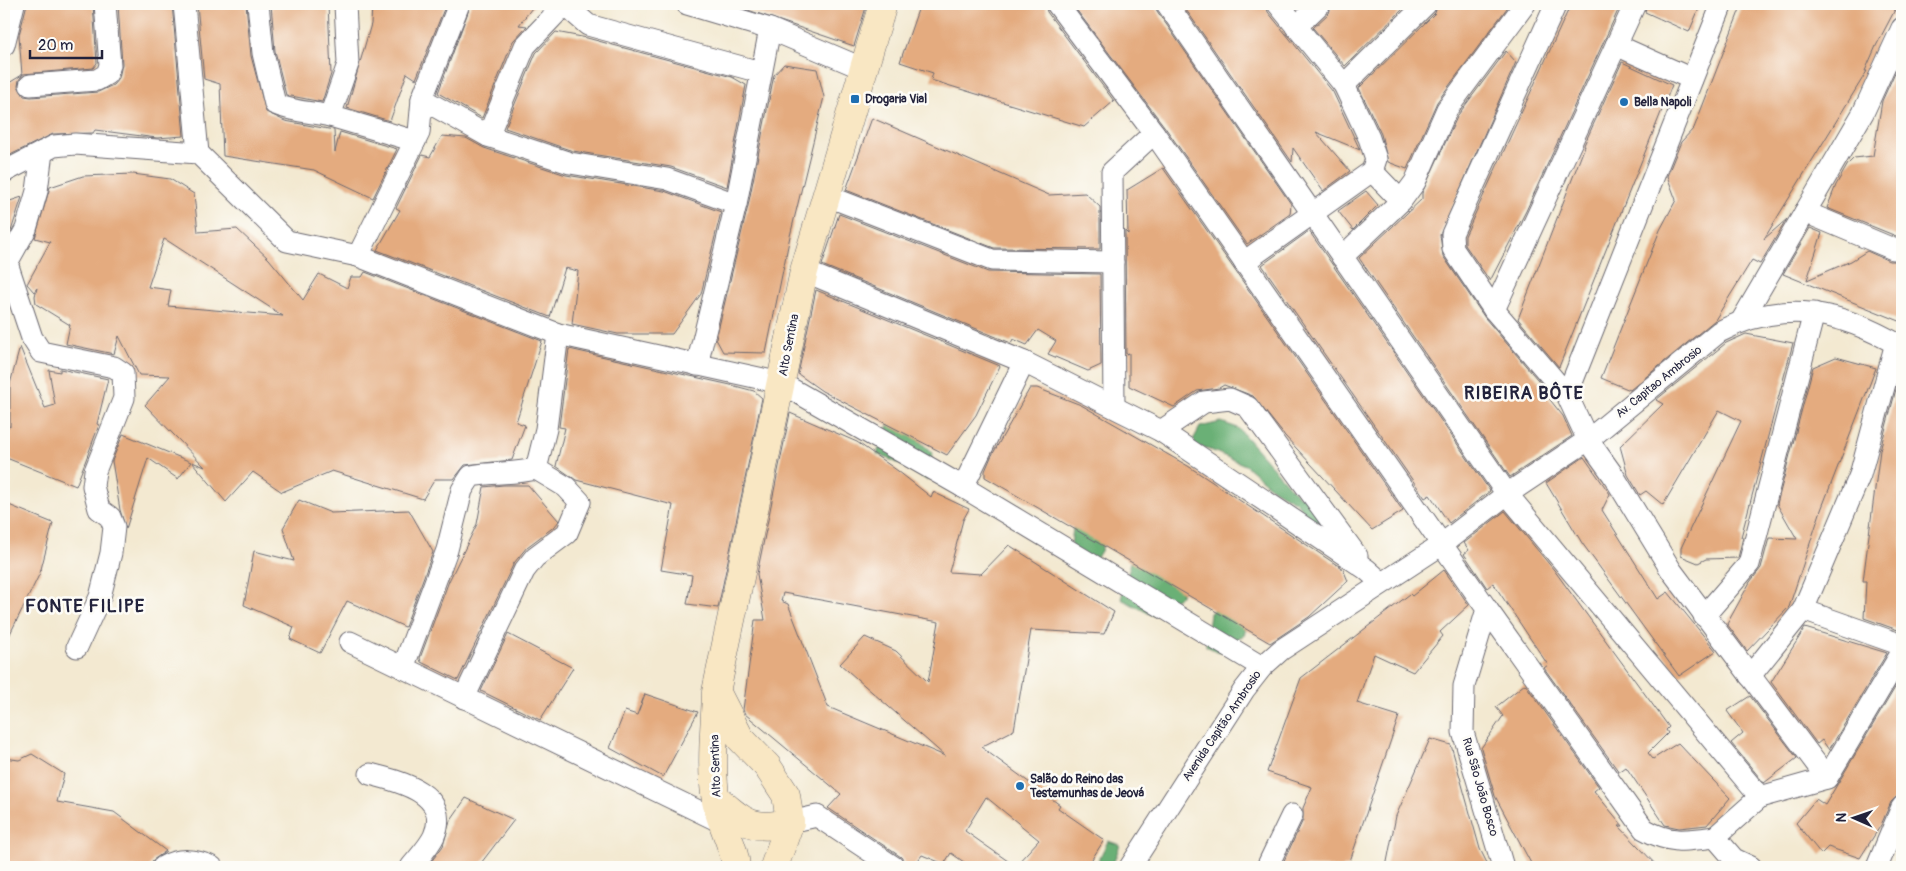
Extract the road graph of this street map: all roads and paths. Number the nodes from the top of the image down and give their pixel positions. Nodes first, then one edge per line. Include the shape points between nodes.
1 (14, 4) edge
2 (105, 4) edge
3 (184, 4) edge
4 (258, 4) edge
5 (345, 4) edge
6 (459, 4) edge
7 (687, 4) edge
8 (883, 4) edge
9 (1057, 4) edge
10 (1167, 4) edge
11 (1278, 4) edge
12 (1320, 4) edge
13 (1426, 4) edge
14 (1525, 4) edge
15 (1556, 4) edge
16 (1635, 4) edge
17 (1722, 4) edge
18 (564, 5) edge
19 (1296, 27) junction
20 (1902, 28) edge
21 (770, 30) junction
22 (4, 44) edge
23 (1616, 45) junction
24 (864, 69) junction
25 (760, 72) junction
26 (1692, 79) junction
27 (1344, 85) junction
28 (30, 86) dead end
29 (422, 99) junction
30 (330, 116) junction
31 (1154, 133) junction
32 (488, 136) junction
33 (415, 141) junction
34 (42, 152) junction
35 (198, 153) junction
36 (1372, 171) junction
37 (4, 172) edge
38 (825, 195) junction
39 (1400, 201) junction
40 (736, 204) junction
41 (1805, 212) junction
42 (1312, 213) junction
43 (1902, 248) edge
44 (358, 256) junction
45 (1342, 257) junction
46 (5, 261) edge
47 (1113, 262) junction
48 (1244, 262) junction
49 (804, 271) junction
50 (1494, 310) junction
51 (1814, 313) junction
52 (1742, 320) junction
53 (558, 334) junction
54 (1899, 345) edge
55 (1024, 362) junction
56 (697, 365) junction
57 (781, 383) junction
58 (1567, 395) junction
59 (1114, 407) junction
60 (1161, 431) junction
61 (1588, 440) junction
62 (536, 469) junction
63 (963, 487) junction
64 (1507, 494) junction
65 (1441, 545) junction
66 (1366, 569) junction
67 (1382, 583) junction
68 (1487, 609) junction
69 (1803, 610) junction
70 (1704, 616) junction
71 (350, 642) dead end
72 (1902, 645) edge
73 (77, 647) dead end
74 (1902, 652) edge
75 (1262, 666) junction
76 (403, 668) junction
77 (1750, 676) junction
78 (716, 692) junction
79 (464, 698) junction
80 (767, 766) junction
81 (714, 768) junction
82 (370, 774) dead end
83 (1827, 778) junction
84 (1760, 797) junction
85 (1902, 807) edge
86 (718, 810) junction
87 (1292, 815) dead end
88 (790, 822) junction
89 (1715, 837) junction
90 (172, 865) edge
91 (212, 867) edge
92 (411, 867) edge
93 (736, 867) edge
94 (774, 867) edge
95 (894, 867) edge
96 (1130, 867) edge
97 (1267, 867) edge
98 (1503, 867) edge
99 (1750, 867) edge
100 (1877, 867) edge

1 - 22 street
2 - 28 street via 110,65 107,74 98,80
3 - 35 street
4 - 30 street via 263,54 275,104 290,111
5 - 30 street via 348,64
6 - 29 street
7 - 21 street
8 - 24 main road, Alto Sentina
9 - 31 street
10 - 42 street
11 - 19 street
12 - 19 street
13 - 27 street
14 - 39 street via 1447,109 1415,182
15 - 50 street via 1452,234 1453,249
16 - 23 street
17 - 26 street
18 - 25 street via 588,25
18 - 32 street via 525,46
19 - 27 street
20 - 41 street via 1863,113
21 - 24 street
21 - 25 street
23 - 26 street
23 - 50 street
24 - 38 main road, Alto Sentina
25 - 40 street
26 - 58 street
27 - 36 street via 1369,138 1376,160
29 - 32 street
29 - 33 street via 419,133
30 - 33 street
31 - 47 street via 1112,172
31 - 48 street
32 - 40 street via 570,163 667,179
33 - 44 street
34 - 35 street via 54,146 75,144
34 - 37 street
34 - 46 street via 37,191 26,229
35 - 44 street via 288,241
36 - 39 street
36 - 42 street
38 - 47 street via 992,260
38 - 49 main road, Alto Sentina
39 - 45 street
40 - 56 street
41 - 43 street via 1893,249
41 - 52 street
42 - 45 street
42 - 48 street
44 - 53 street
45 - 64 street
46 - 73 street via 32,338 41,352 114,368 123,373 124,398 95,471 93,486 98,509 110,518 114,527 111,553 100,597
47 - 59 street
48 - 65 street
49 - 55 street
49 - 57 main road, Alto Sentina
50 - 58 street
51 - 52 street, Av. Capitao Ambrosio via 1779,311
51 - 54 street, Av. Capitao Ambrosio via 1849,321
51 - 70 street via 1749,564
52 - 61 street, Av. Capitao Ambrosio via 1719,332
53 - 56 street
53 - 62 street via 546,429
54 - 69 street via 1860,475
55 - 59 street
55 - 63 street
56 - 57 street
57 - 63 street
57 - 78 main road, Alto Sentina
58 - 61 street
59 - 60 street
60 - 66 street
60 - 66 street via 1204,402 1230,400 1248,408
61 - 64 street, Av. Capitao Ambrosio
61 - 70 street
62 - 76 street via 470,476 462,490 447,550
62 - 79 street via 566,488 580,502 567,533 535,557 524,571
63 - 75 street
64 - 65 street, Av. Capitao Ambrosio
64 - 84 street
65 - 67 street, Avenida Capitão Ambrosio
65 - 68 street
66 - 67 street
67 - 75 street, Avenida Capitão Ambrosio
68 - 89 street via 1644,829 1660,838 1678,841
68 - 98 street, Rua São João Bosco via 1464,686 1463,732
69 - 72 street
69 - 77 street
70 - 77 street
71 - 76 street
74 - 83 street
75 - 96 street, Avenida Capitão Ambrosio
76 - 79 street
77 - 83 street
78 - 80 main road, Alto Sentina via 740,738
78 - 81 main road, Alto Sentina
79 - 86 street
80 - 81 main road via 742,755 725,757
80 - 88 main road, Alto Sentina via 786,795
81 - 86 main road, Alto Sentina
82 - 92 street via 412,787 433,805 437,828
83 - 84 street
84 - 89 street
85 - 100 street
86 - 88 main road via 760,826
86 - 93 main road, Alto Sentina
87 - 97 street
88 - 94 main road, Alto Sentina
88 - 95 street via 817,816
89 - 99 street via 1734,859
90 - 91 street via 195,861

